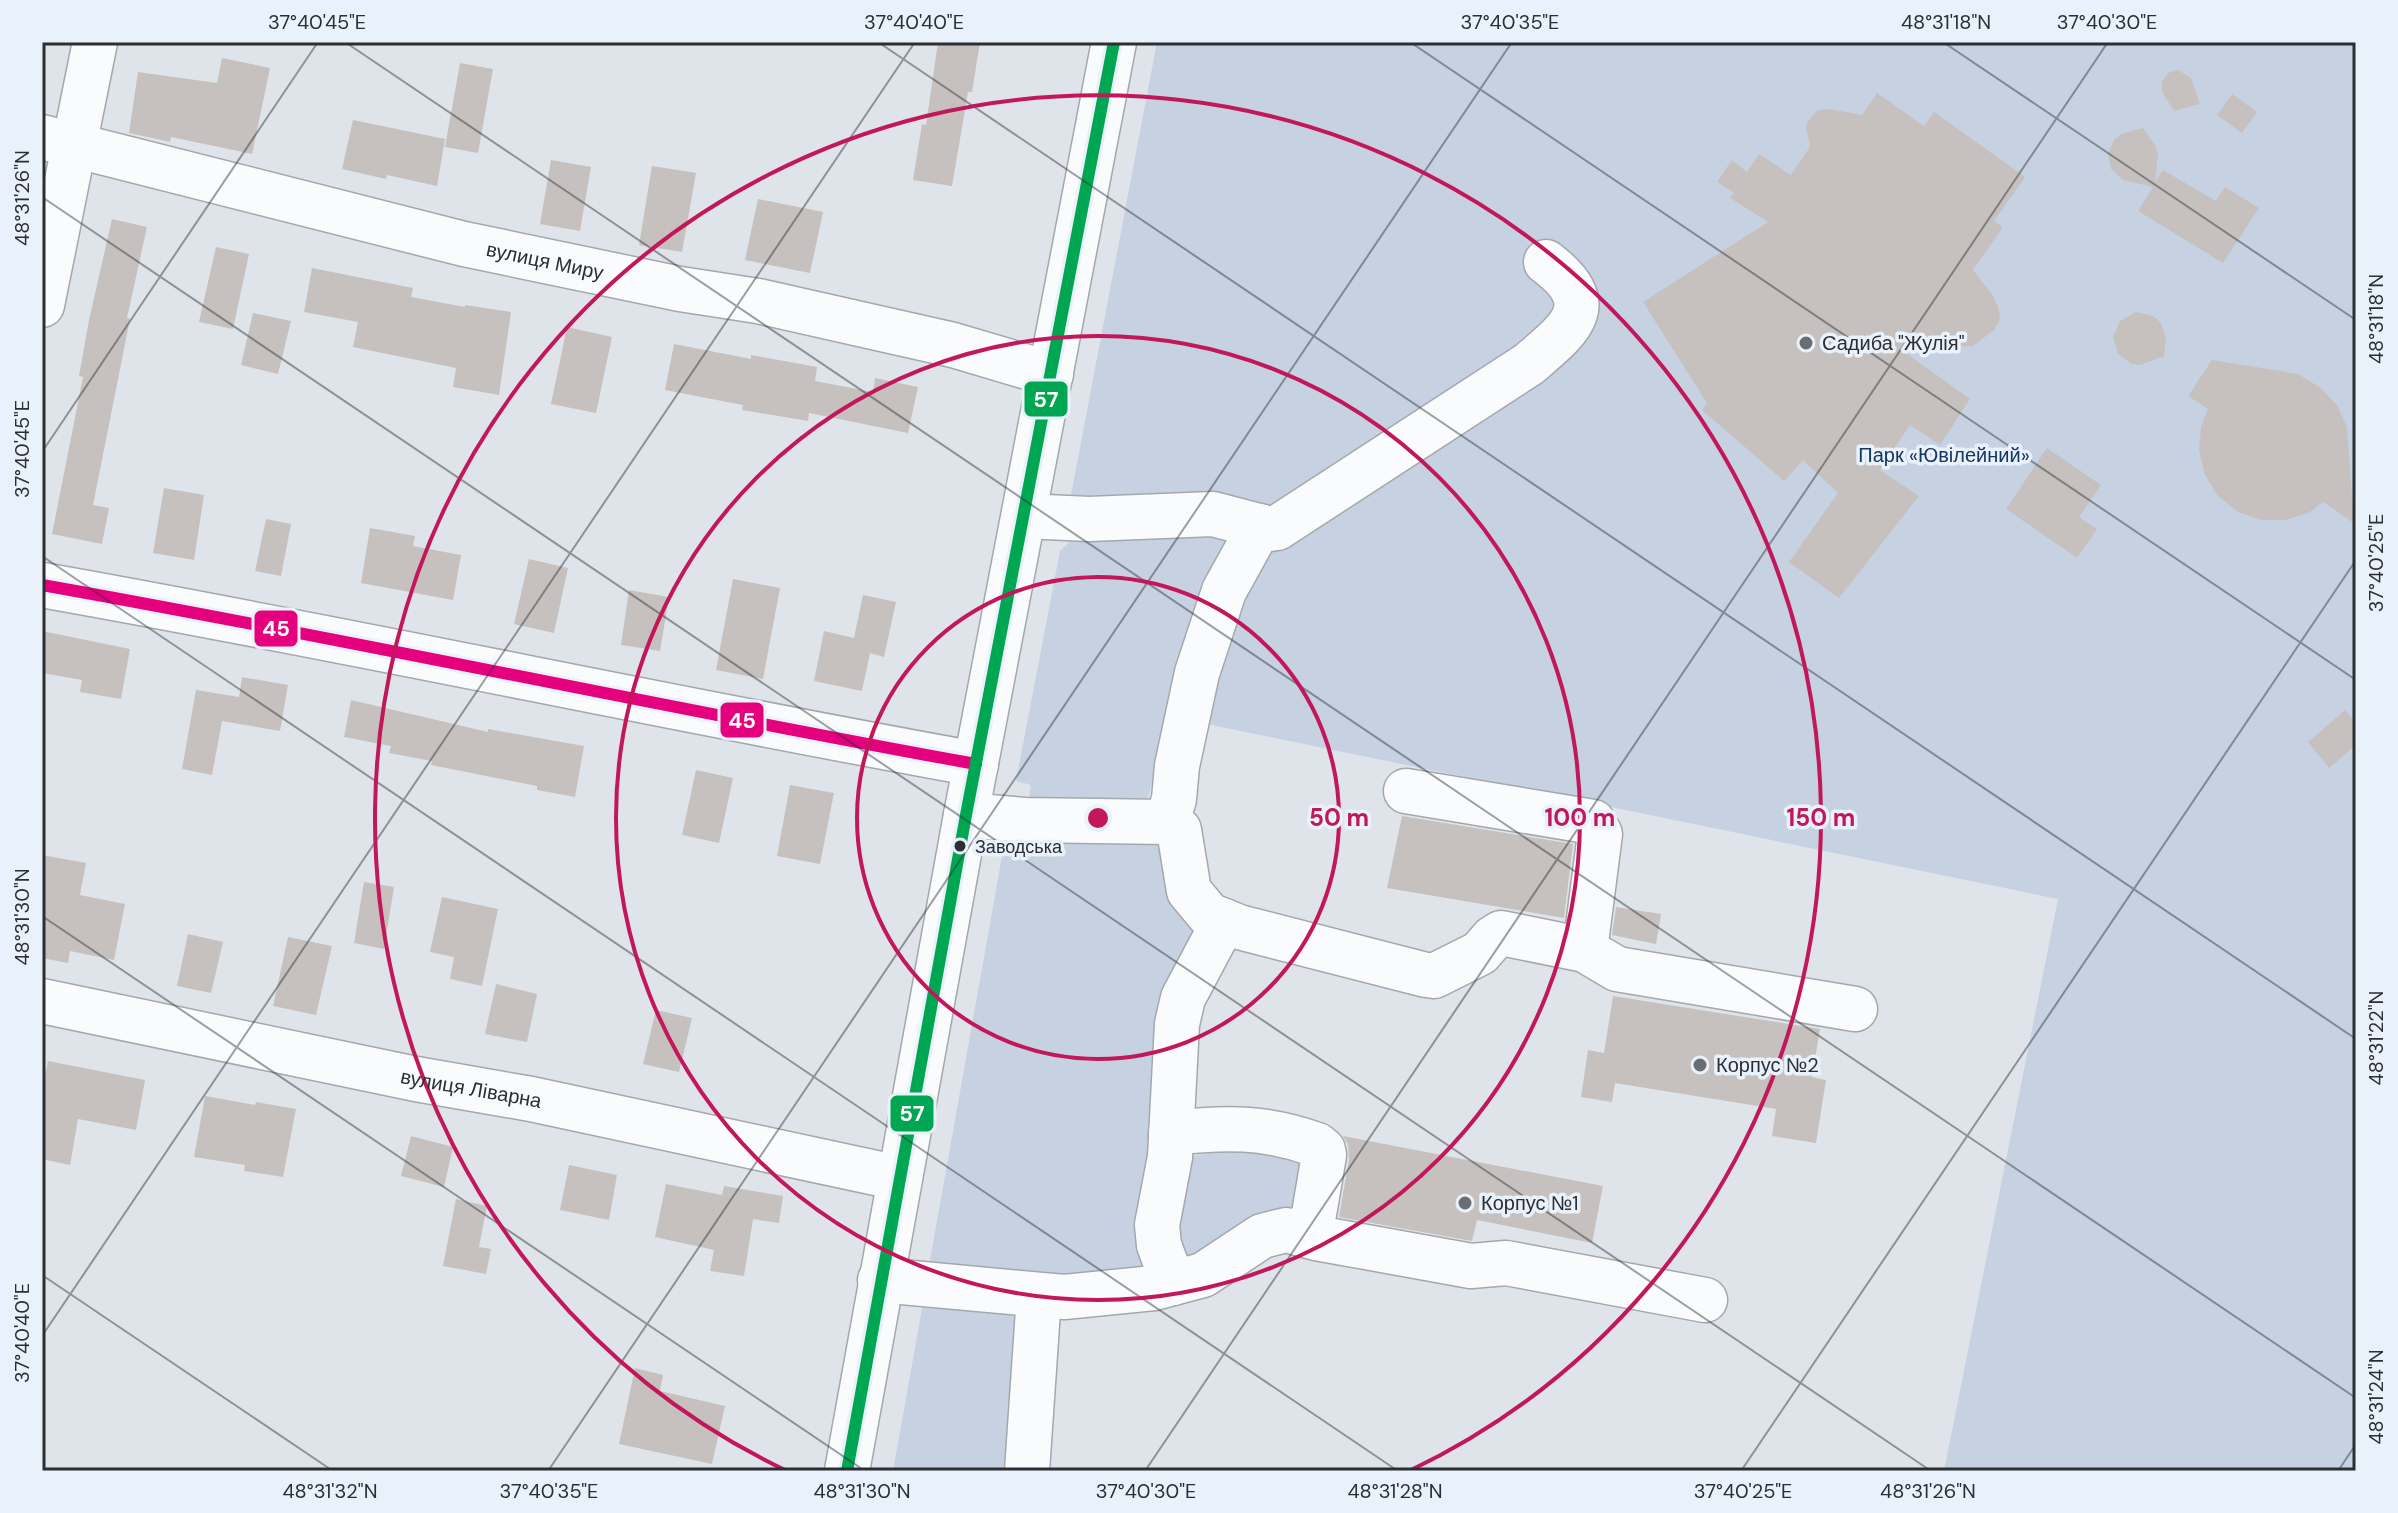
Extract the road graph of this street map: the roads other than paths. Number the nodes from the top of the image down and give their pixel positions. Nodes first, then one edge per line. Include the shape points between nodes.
1 (95, 42) edge
2 (1114, 42) edge
3 (58, 141) edge
4 (1546, 262) dead end
5 (42, 305) edge
6 (1051, 374) junction
7 (1024, 516) junction
8 (1260, 526) junction
9 (42, 585) edge
10 (976, 764) junction
11 (1406, 791) dead end
12 (966, 815) junction
13 (1167, 822) junction
14 (1224, 921) junction
15 (1585, 950) junction
16 (42, 1001) edge
17 (1855, 1009) dead end
18 (1171, 1133) junction
19 (899, 1178) junction
20 (1304, 1235) junction
21 (880, 1280) junction
22 (1173, 1283) junction
23 (1039, 1296) junction
24 (1705, 1300) dead end
25 (847, 1471) edge
26 (1027, 1471) edge

1 - 3 street
2 - 6 street
3 - 5 street
3 - 6 street, вулиця Миру via 464,244 758,301 953,345
4 - 8 street via 1575,290 1572,323 1555,342 1277,528
6 - 7 street
7 - 8 street via 1213,514
7 - 10 street
8 - 13 street via 1224,591 1197,673
9 - 10 street
10 - 12 street
11 - 15 street via 1593,822 1600,834
12 - 13 street
12 - 19 street
13 - 14 street via 1179,830 1189,891 1209,915
14 - 15 street via 1434,976 1480,953 1501,933
14 - 18 street via 1183,998
15 - 17 street via 1617,969
16 - 19 street, вулиця Ліварна
18 - 20 street via 1257,1128 1317,1145 1324,1155 1314,1214
18 - 22 street via 1157,1225
19 - 21 street
20 - 22 street via 1286,1230 1262,1236 1203,1275
20 - 24 street via 1471,1266 1506,1263
21 - 23 street
21 - 25 street
22 - 23 street
23 - 26 street

